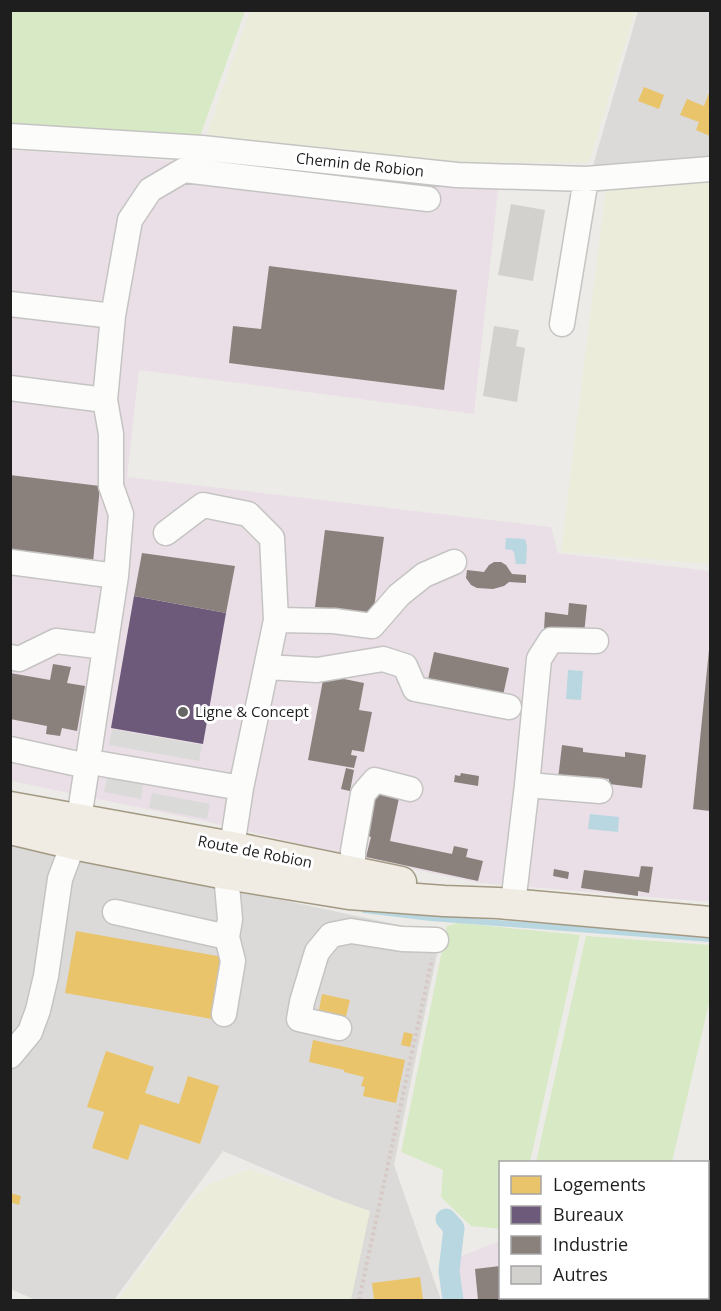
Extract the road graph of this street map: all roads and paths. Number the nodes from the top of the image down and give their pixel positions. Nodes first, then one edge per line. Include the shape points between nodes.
1 (10, 136) edge
2 (711, 169) edge
3 (586, 179) junction
4 (428, 199) dead end
5 (10, 304) edge
6 (113, 316) junction
7 (562, 324) dead end
8 (10, 388) edge
9 (105, 400) junction
10 (166, 533) dead end
11 (10, 562) edge
12 (454, 562) dead end
13 (116, 576) junction
14 (276, 620) junction
15 (596, 641) dead end
16 (105, 647) junction
17 (10, 657) edge
18 (267, 667) junction
19 (509, 707) dead end
20 (10, 749) edge
21 (95, 765) junction
22 (527, 785) junction
23 (241, 788) junction
24 (410, 789) dead end
25 (600, 792) dead end
26 (10, 807) edge
27 (10, 819) edge
28 (10, 829) edge
29 (76, 832) junction
30 (229, 861) junction
31 (353, 872) junction
32 (505, 903) junction
33 (115, 912) dead end
34 (711, 922) edge
35 (226, 937) junction
36 (436, 940) joint
37 (224, 1014) dead end
38 (339, 1028) dead end
39 (10, 1056) edge
40 (359, 1300) edge

1 - 3 street, Chemin de Robion via 202,148 457,175
2 - 3 street, Chemin de Robion
3 - 7 street
4 - 6 street via 184,170 150,190 130,220
5 - 6 street
6 - 9 street
8 - 9 street
9 - 13 street via 111,434 111,486 120,513
10 - 14 street via 203,505 248,514 272,538
11 - 13 street
12 - 14 street via 424,575 399,595 372,626
13 - 16 street
14 - 18 street
15 - 22 street via 551,640 539,659
16 - 17 street via 56,641 20,659
16 - 21 street
18 - 19 street via 316,670 383,659 405,666 415,689
18 - 23 street
20 - 21 street
21 - 23 street
21 - 29 street
22 - 25 street
22 - 32 street
23 - 30 street
24 - 31 street via 375,780 363,794
26 - 29 main road, Route de Robion
27 - 29 street
28 - 29 main road, Route de Robion
29 - 30 main road, Route de Robion
29 - 30 main road, Route de Robion via 173,836
29 - 39 street via 60,879 38,1010 30,1032
30 - 31 main road, Route de Robion
30 - 32 main road, Route de Robion via 349,894
30 - 35 street via 230,919
31 - 32 main road, Route de Robion
32 - 34 main road, Route de Robion
33 - 35 street
35 - 37 street via 232,961
36 - 38 street via 351,931 331,935 317,952 299,1018
36 - 40 path

